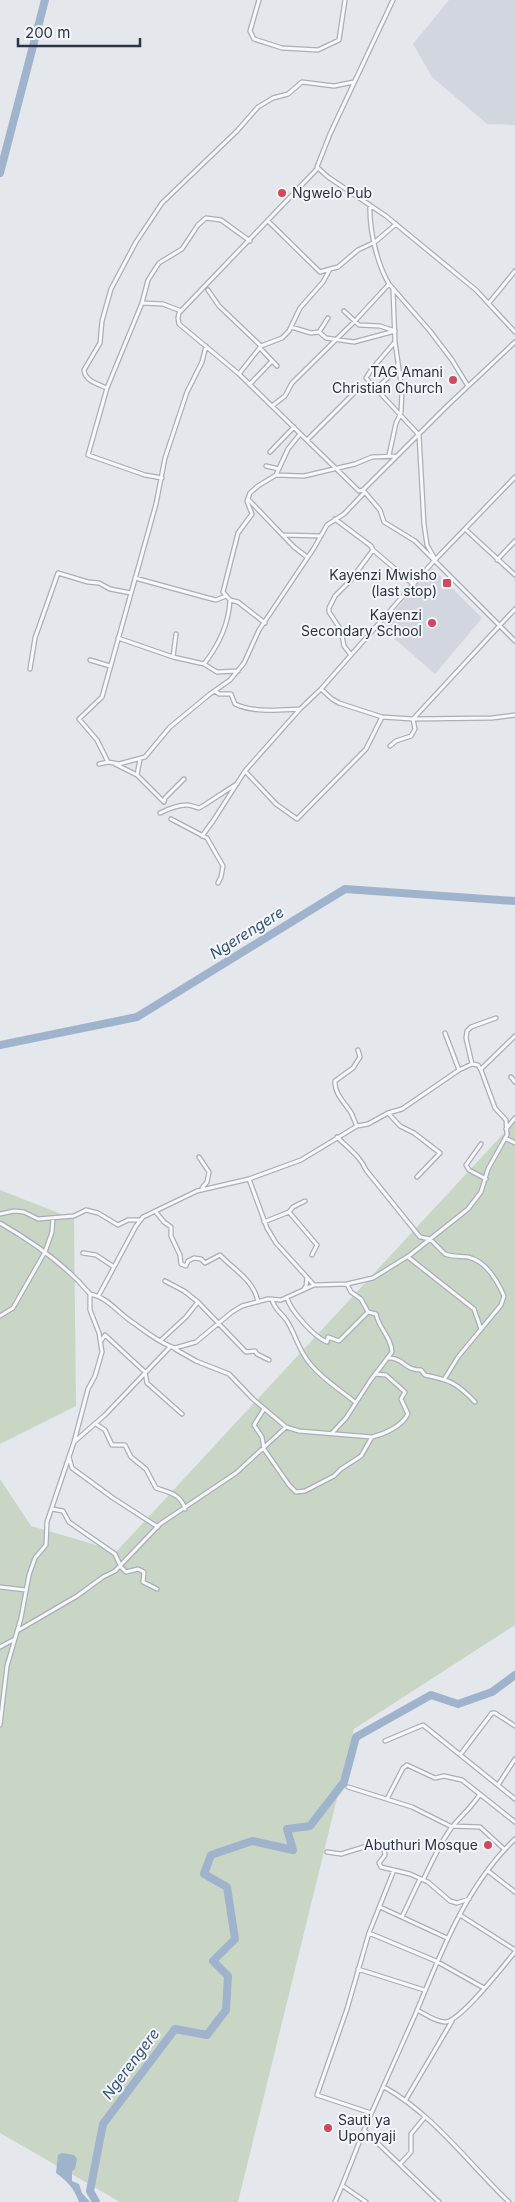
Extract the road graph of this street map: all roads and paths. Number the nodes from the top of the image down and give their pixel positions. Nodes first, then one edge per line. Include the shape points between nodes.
1 (259, 0) edge
2 (345, 0) edge
3 (393, 0) edge
4 (354, 82) junction
5 (318, 168) junction
6 (370, 205) junction
7 (269, 222) junction
8 (396, 224) junction
9 (250, 241) junction
10 (375, 242) junction
11 (330, 269) junction
12 (515, 271) edge
13 (389, 284) junction
14 (393, 289) junction
15 (208, 290) dead end
16 (142, 303) junction
17 (489, 303) junction
18 (182, 311) junction
19 (344, 311) dead end
20 (328, 318) dead end
21 (354, 322) junction
22 (291, 327) junction
23 (395, 331) junction
24 (319, 332) junction
25 (515, 332) edge
26 (338, 338) junction
27 (395, 342) junction
28 (515, 342) edge
29 (206, 345) junction
30 (261, 348) junction
31 (272, 361) junction
32 (398, 364) junction
33 (277, 366) dead end
34 (239, 374) junction
35 (250, 384) junction
36 (468, 386) junction
37 (107, 388) junction
38 (375, 388) junction
39 (272, 406) junction
40 (401, 413) junction
41 (294, 427) junction
42 (300, 434) junction
43 (419, 434) junction
44 (308, 439) junction
45 (270, 452) dead end
46 (389, 455) junction
47 (397, 456) junction
48 (266, 466) dead end
49 (336, 468) junction
50 (278, 469) junction
51 (276, 475) junction
52 (162, 478) junction
53 (515, 478) edge
54 (364, 492) junction
55 (247, 499) junction
56 (335, 520) junction
57 (465, 529) junction
58 (283, 535) junction
59 (320, 536) junction
60 (515, 540) edge
61 (373, 550) junction
62 (307, 557) junction
63 (497, 560) junction
64 (434, 561) junction
65 (515, 575) edge
66 (135, 578) junction
67 (414, 585) junction
68 (130, 593) junction
69 (226, 596) junction
70 (230, 600) junction
71 (515, 609) edge
72 (265, 623) junction
73 (499, 624) junction
74 (176, 634) dead end
75 (118, 638) junction
76 (515, 641) edge
77 (351, 655) junction
78 (173, 657) junction
79 (90, 660) dead end
80 (204, 664) junction
81 (110, 666) junction
82 (30, 669) dead end
83 (238, 671) junction
84 (321, 689) junction
85 (214, 691) junction
86 (300, 709) junction
87 (515, 715) edge
88 (382, 717) junction
89 (413, 719) junction
90 (390, 746) dead end
91 (140, 759) junction
92 (108, 762) junction
93 (99, 764) dead end
94 (114, 764) junction
95 (245, 771) junction
96 (136, 775) junction
97 (184, 779) dead end
98 (237, 784) junction
99 (160, 813) dead end
100 (171, 820) dead end
101 (202, 836) junction
102 (218, 883) dead end
103 (496, 1018) dead end
104 (444, 1033) dead end
105 (515, 1036) edge
106 (358, 1050) dead end
107 (472, 1064) junction
108 (459, 1070) junction
109 (481, 1070) junction
110 (511, 1077) dead end
111 (515, 1082) edge
112 (388, 1113) junction
113 (515, 1118) edge
114 (356, 1126) junction
115 (506, 1129) junction
116 (337, 1136) junction
117 (505, 1138) junction
118 (515, 1143) edge
119 (481, 1144) dead end
120 (199, 1157) dead end
121 (418, 1178) dead end
122 (249, 1179) junction
123 (486, 1179) junction
124 (197, 1191) junction
125 (304, 1201) dead end
126 (155, 1211) junction
127 (289, 1212) junction
128 (0, 1214) edge
129 (53, 1218) junction
130 (140, 1220) junction
131 (264, 1222) junction
132 (0, 1224) edge
133 (430, 1239) junction
134 (45, 1252) junction
135 (83, 1253) dead end
136 (312, 1255) dead end
137 (408, 1257) junction
138 (114, 1267) junction
139 (307, 1276) junction
140 (165, 1281) dead end
141 (347, 1284) junction
142 (314, 1286) junction
143 (302, 1292) junction
144 (90, 1294) junction
145 (99, 1295) junction
146 (287, 1298) junction
147 (272, 1299) junction
148 (198, 1302) junction
149 (258, 1302) junction
150 (368, 1312) junction
151 (0, 1316) edge
152 (217, 1323) junction
153 (481, 1329) junction
154 (101, 1341) junction
155 (160, 1341) junction
156 (170, 1347) junction
157 (175, 1348) junction
158 (392, 1352) junction
159 (389, 1358) junction
160 (395, 1358) junction
161 (269, 1360) dead end
162 (145, 1372) junction
163 (375, 1374) junction
164 (445, 1378) junction
165 (355, 1402) junction
166 (475, 1402) dead end
167 (264, 1409) junction
168 (182, 1414) dead end
169 (96, 1424) junction
170 (286, 1428) junction
171 (332, 1433) junction
172 (372, 1437) junction
173 (74, 1442) junction
174 (264, 1448) junction
175 (68, 1456) junction
176 (185, 1509) junction
177 (52, 1510) junction
178 (158, 1527) junction
179 (121, 1566) junction
180 (0, 1587) edge
181 (157, 1589) dead end
182 (26, 1590) junction
183 (17, 1631) junction
184 (13, 1640) junction
185 (0, 1648) edge
186 (2, 1690) edge
187 (514, 1724) edge
188 (0, 1726) edge
189 (385, 1741) dead end
190 (460, 1755) junction
191 (515, 1759) edge
192 (498, 1785) junction
193 (348, 1787) dead end
194 (480, 1794) junction
195 (387, 1799) junction
196 (515, 1799) edge
197 (515, 1822) edge
198 (453, 1826) junction
199 (515, 1839) edge
200 (504, 1849) junction
201 (327, 1852) dead end
202 (394, 1870) junction
203 (488, 1871) junction
204 (422, 1879) junction
205 (515, 1892) edge
206 (469, 1899) junction
207 (380, 1907) junction
208 (460, 1915) junction
209 (402, 1917) junction
210 (369, 1933) junction
211 (447, 1938) junction
212 (515, 1951) edge
213 (436, 1961) junction
214 (358, 1969) junction
215 (484, 1988) junction
216 (424, 1990) junction
217 (417, 2010) junction
218 (452, 2021) junction
219 (384, 2087) junction
220 (405, 2101) junction
221 (371, 2113) junction
222 (425, 2117) junction
223 (364, 2130) junction
224 (400, 2164) junction
225 (342, 2186) junction
226 (335, 2202) edge
227 (366, 2202) edge
228 (439, 2202) edge
229 (509, 2202) edge

1 - 2 street via 250,31 254,39 282,48 318,50 339,40
3 - 4 street
4 - 5 street
4 - 37 street via 334,86 302,82 288,94 267,101 162,203 111,289 100,343 84,370 89,379
5 - 6 street
5 - 7 street
6 - 8 street
6 - 10 street
7 - 9 street
7 - 11 street via 320,272
8 - 10 street
8 - 17 street
9 - 16 street via 221,220 206,218 182,249 159,263 148,280
9 - 18 street
10 - 11 street
10 - 13 street via 381,271
11 - 22 street via 300,308
12 - 17 street
13 - 14 street
13 - 21 street
14 - 23 street
14 - 36 street via 430,331
15 - 30 street via 219,306
16 - 18 street via 162,304
16 - 37 street
17 - 25 street
18 - 29 street via 179,324
19 - 21 street
20 - 24 street
21 - 23 street
21 - 26 street
22 - 24 street
22 - 30 street via 282,338
23 - 26 street via 354,342
23 - 27 street
24 - 26 street via 326,338
26 - 39 street
27 - 32 street
27 - 38 street via 366,378
28 - 36 street
29 - 34 street
29 - 52 street via 178,417
30 - 31 street
30 - 34 street
31 - 33 street
31 - 35 street
32 - 38 street via 391,375
32 - 40 street
34 - 35 street
35 - 39 street
36 - 43 street
37 - 52 street via 88,455
38 - 40 street
38 - 44 street via 356,391
39 - 41 street
40 - 43 street
40 - 46 street
41 - 42 street
41 - 45 street
42 - 44 street
42 - 50 street
43 - 47 street
43 - 64 street via 424,524 427,545
44 - 49 street
46 - 47 street
46 - 49 street
47 - 54 street
48 - 50 street
49 - 51 street via 304,476
49 - 54 street
50 - 51 street
51 - 55 street via 258,486
52 - 66 street
53 - 57 street
54 - 56 street
54 - 64 street via 380,510 384,522 415,541
55 - 58 street
55 - 69 street via 252,514 238,533 223,592
56 - 59 street
56 - 61 street
57 - 63 street
57 - 64 street
58 - 59 street
58 - 62 street
59 - 62 street
60 - 63 street
61 - 67 street
61 - 77 street via 329,608 341,630 344,646
62 - 72 street
63 - 65 street
64 - 67 street
64 - 73 street
66 - 68 street
66 - 69 street via 216,600
67 - 77 street
68 - 75 street
68 - 82 street via 58,573 35,638
69 - 70 street
70 - 72 street via 238,602
70 - 80 street via 221,637
71 - 73 street
72 - 83 street
73 - 76 street
73 - 89 street
74 - 78 street
75 - 78 street
75 - 81 street
77 - 84 street
78 - 80 street
79 - 81 street
80 - 83 street via 217,672
81 - 92 street via 102,697 78,719 97,740
83 - 85 street
84 - 86 street
84 - 88 street via 339,703
85 - 86 street via 231,694 235,704 248,709
85 - 91 street via 175,723
86 - 95 street
87 - 89 street
88 - 89 street
88 - 95 street via 366,749 297,819 276,804
89 - 90 street via 415,729 412,735
91 - 94 street
91 - 96 street
92 - 93 street
92 - 94 street
94 - 96 street
95 - 98 street
96 - 97 street via 164,802
98 - 99 street via 199,808 185,805
98 - 101 street
100 - 101 street
101 - 102 street via 207,838 223,866
103 - 107 street via 467,1031
104 - 108 street
105 - 109 street
106 - 114 street via 358,1063 335,1083
107 - 108 street
107 - 109 street
108 - 112 street via 402,1109
109 - 115 street via 494,1108 506,1120
110 - 111 street
112 - 114 street via 368,1124
112 - 121 street via 400,1126 440,1152
113 - 115 street
114 - 116 street
115 - 117 street
116 - 122 street via 301,1160
116 - 133 street via 361,1158 366,1170 420,1237
117 - 118 street
117 - 123 street
119 - 123 street via 466,1166
120 - 124 street via 209,1176 206,1185
122 - 124 street
122 - 131 street
123 - 133 street via 473,1204
124 - 126 street
125 - 127 street
126 - 130 street
126 - 149 street via 172,1227 171,1236 181,1264 186,1266 194,1258 205,1263 220,1255 246,1277
127 - 131 street
127 - 136 street via 317,1245
128 - 129 street via 14,1211 38,1219
129 - 130 street via 74,1216 86,1210 118,1225 128,1220
129 - 134 street
130 - 138 street
131 - 139 street via 276,1243
132 - 134 street
133 - 137 street
133 - 153 street via 444,1254 479,1262 496,1279 504,1300
134 - 144 street
134 - 151 street via 13,1308
135 - 138 street via 96,1255
137 - 141 street via 373,1278
137 - 153 street via 474,1309
138 - 145 street
139 - 142 street
139 - 143 street
140 - 148 street
141 - 142 street
141 - 150 street
142 - 143 street
143 - 146 street
144 - 145 street
144 - 154 street via 92,1316
145 - 155 street
146 - 147 street
146 - 150 street via 303,1322 317,1337 327,1342 328,1337 339,1341
147 - 149 street
147 - 165 street via 305,1358
148 - 152 street
148 - 155 street
149 - 152 street via 242,1306
150 - 158 street via 376,1314 378,1326 389,1336
152 - 157 street via 196,1342
152 - 161 street via 246,1352 255,1351
153 - 164 street
154 - 162 street via 105,1335
154 - 173 street via 101,1356 88,1389
155 - 156 street
156 - 157 street
156 - 162 street
157 - 167 street via 196,1361 229,1374
158 - 159 street
158 - 160 street
159 - 160 street
159 - 163 street
160 - 164 street via 412,1370
162 - 168 street via 148,1383
162 - 169 street
163 - 165 street
163 - 172 street via 386,1375 405,1392 401,1399 408,1414 396,1427
164 - 166 street
165 - 171 street
167 - 170 street
167 - 174 street via 254,1425 262,1437
169 - 173 street
169 - 176 street via 105,1430 112,1445 125,1445 132,1457 146,1469 156,1488 176,1495
170 - 171 street
170 - 174 street
171 - 172 street
172 - 174 street via 361,1456 334,1476 299,1492 289,1486
173 - 175 street
174 - 176 street via 236,1473
175 - 177 street
175 - 178 street via 72,1468
176 - 178 street
177 - 179 street via 64,1512 69,1522 115,1554
177 - 182 street via 46,1544 35,1558
178 - 179 street
179 - 181 street via 126,1572 138,1569 144,1572 143,1582
179 - 183 street
180 - 182 street
182 - 183 street
183 - 184 street
184 - 185 street
184 - 186 street
186 - 188 street
187 - 190 street via 492,1713
189 - 190 street via 423,1725
190 - 192 street
191 - 192 street
192 - 196 street
193 - 195 street
194 - 195 street via 462,1780 444,1776 435,1778 407,1765
194 - 197 street
194 - 198 street
195 - 198 street
198 - 200 street via 480,1827
198 - 204 street
199 - 200 street
200 - 203 street
201 - 202 street via 339,1854 377,1843 385,1850 380,1865
202 - 204 street
202 - 207 street
203 - 205 street
203 - 206 street
204 - 206 street via 450,1901 457,1903
204 - 209 street
206 - 208 street
207 - 209 street
207 - 210 street
208 - 211 street
208 - 212 street
209 - 211 street
210 - 213 street
210 - 214 street
211 - 213 street
212 - 215 street
213 - 215 street
213 - 216 street
214 - 216 street
214 - 221 street via 317,2095
215 - 218 street
216 - 217 street
217 - 218 street via 441,2021
217 - 219 street
218 - 220 street
219 - 220 street
219 - 221 street
220 - 222 street
221 - 223 street
222 - 224 street via 411,2134 411,2152
222 - 229 street
223 - 224 street
223 - 225 street
224 - 228 street
225 - 226 street
225 - 227 street

